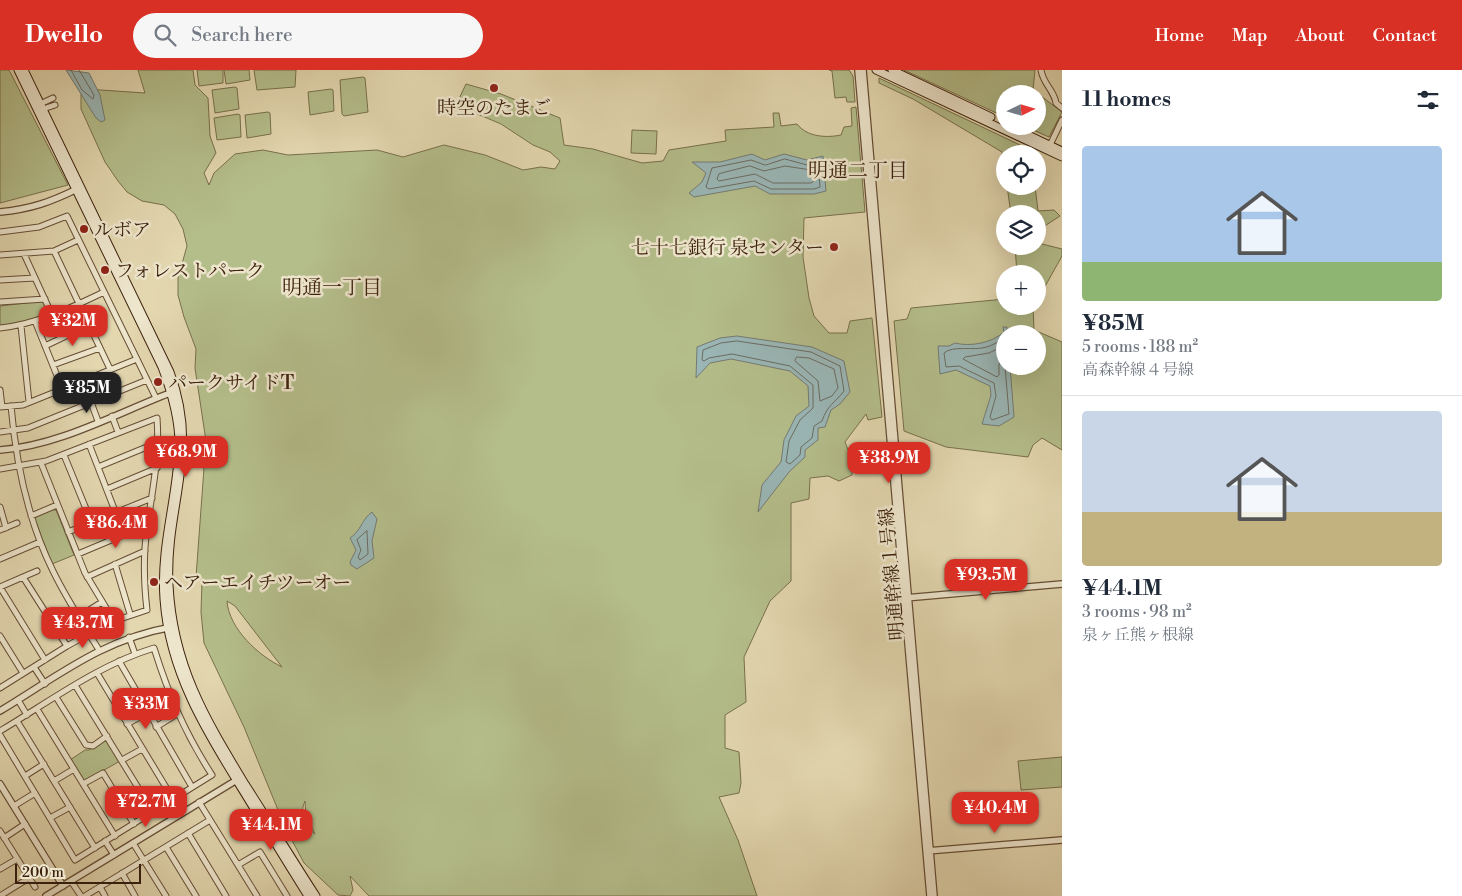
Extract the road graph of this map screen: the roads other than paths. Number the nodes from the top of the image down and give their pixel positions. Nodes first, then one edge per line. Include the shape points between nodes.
1 (18, 70) edge
2 (24, 70) edge
3 (858, 70) edge
4 (863, 70) edge
5 (876, 70) edge
6 (892, 70) edge
7 (1041, 70) edge
8 (52, 98) dead end
9 (55, 104) dead end
10 (39, 106) junction
11 (1062, 108) edge
12 (996, 120) edge
13 (1062, 120) edge
14 (1029, 135) edge
15 (1050, 145) junction
16 (1062, 151) edge
17 (1062, 157) edge
18 (78, 189) junction
19 (0, 212) edge
20 (0, 232) edge
21 (78, 240) junction
22 (54, 251) junction
23 (24, 254) junction
24 (0, 255) edge
25 (35, 278) junction
26 (0, 280) edge
27 (104, 292) junction
28 (45, 299) junction
29 (0, 302) edge
30 (79, 304) junction
31 (52, 314) junction
32 (35, 322) junction
33 (89, 325) junction
34 (21, 326) junction
35 (0, 328) edge
36 (45, 346) junction
37 (100, 348) junction
38 (137, 359) junction
39 (53, 365) junction
40 (110, 369) junction
41 (147, 380) junction
42 (83, 381) junction
43 (62, 388) junction
44 (0, 390) edge
45 (174, 392) junction
46 (156, 398) junction
47 (29, 402) junction
48 (91, 404) junction
49 (11, 406) junction
50 (1, 407) edge
51 (112, 416) junction
52 (98, 421) junction
53 (13, 431) junction
54 (0, 432) edge
55 (118, 432) junction
56 (159, 442) junction
57 (89, 444) junction
58 (15, 449) junction
59 (0, 450) edge
60 (64, 454) junction
61 (41, 463) junction
62 (18, 467) junction
63 (98, 467) junction
64 (157, 468) junction
65 (0, 469) edge
66 (107, 489) junction
67 (152, 498) junction
68 (57, 505) junction
69 (0, 507) edge
70 (116, 511) junction
71 (31, 516) junction
72 (91, 521) junction
73 (17, 523) dead end
74 (148, 525) junction
75 (6, 528) junction
76 (0, 530) edge
77 (68, 532) junction
78 (40, 542) junction
79 (145, 552) junction
80 (78, 554) junction
81 (0, 559) edge
82 (115, 564) junction
83 (37, 571) dead end
84 (23, 577) junction
85 (87, 577) junction
86 (1062, 584) edge
87 (0, 587) edge
88 (906, 598) junction
89 (102, 602) junction
90 (130, 614) junction
91 (78, 617) junction
92 (171, 627) junction
93 (89, 634) junction
94 (0, 636) edge
95 (130, 637) junction
96 (67, 646) junction
97 (99, 650) junction
98 (135, 654) junction
99 (45, 660) junction
100 (119, 661) junction
101 (34, 667) junction
102 (23, 673) junction
103 (96, 673) junction
104 (44, 684) junction
105 (76, 685) junction
106 (1, 686) edge
107 (56, 697) junction
108 (18, 700) junction
109 (37, 709) junction
110 (0, 711) edge
111 (147, 712) junction
112 (177, 714) junction
113 (27, 715) junction
114 (17, 721) junction
115 (127, 724) junction
116 (156, 727) junction
117 (0, 733) edge
118 (107, 736) junction
119 (142, 749) junction
120 (122, 760) junction
121 (44, 764) junction
122 (74, 769) junction
123 (25, 776) junction
124 (239, 779) junction
125 (54, 781) junction
126 (0, 784) edge
127 (83, 784) junction
128 (192, 787) junction
129 (34, 793) junction
130 (173, 799) junction
131 (199, 802) junction
132 (164, 805) junction
133 (14, 806) junction
134 (70, 807) junction
135 (154, 812) junction
136 (50, 818) junction
137 (172, 819) junction
138 (210, 820) junction
139 (25, 824) junction
140 (134, 824) junction
141 (0, 832) edge
142 (188, 833) junction
143 (114, 836) junction
144 (4, 838) junction
145 (1062, 840) edge
146 (105, 842) junction
147 (133, 843) junction
148 (166, 847) junction
149 (95, 848) junction
150 (928, 851) junction
151 (114, 855) junction
152 (17, 859) junction
153 (144, 860) junction
154 (238, 865) junction
155 (0, 869) edge
156 (122, 873) junction
157 (29, 878) junction
158 (71, 881) junction
159 (63, 886) junction
160 (100, 887) junction
161 (35, 888) dead end
162 (0, 896) edge
163 (46, 896) edge
164 (81, 896) edge
165 (86, 896) edge
166 (105, 896) edge
167 (135, 896) edge
168 (166, 896) edge
169 (196, 896) edge
170 (226, 896) edge
171 (257, 896) edge
172 (287, 896) edge
173 (308, 896) edge
174 (316, 896) edge
175 (930, 896) edge
176 (934, 896) edge

1 - 10 main road
2 - 10 main road
3 - 88 street
4 - 88 street, 明通幹線１号線
5 - 17 main road
6 - 12 main road
7 - 11 street via 1054,93 1056,104
8 - 10 street
9 - 10 street
10 - 18 main road
13 - 15 street
14 - 15 main road
15 - 16 main road
18 - 19 street via 29,209
18 - 45 main road
20 - 21 street via 39,227 67,216
21 - 22 street
21 - 27 street
22 - 23 street
22 - 30 street
23 - 24 street
23 - 25 street
25 - 26 street
25 - 28 street
27 - 30 street
27 - 38 street
28 - 29 street
28 - 31 street
30 - 31 street
30 - 33 street
31 - 32 street
32 - 34 street
32 - 36 street
33 - 36 street
33 - 37 street
34 - 35 street
34 - 47 street
36 - 39 street
37 - 39 street
37 - 40 street
38 - 40 street
38 - 41 street
39 - 43 street
40 - 42 street
41 - 46 street
41 - 48 street
42 - 43 street
42 - 48 street
43 - 47 street
44 - 50 street
45 - 46 street
45 - 92 main road via 179,443 165,549 164,599
46 - 51 street
47 - 49 street
48 - 52 street
48 - 53 street
49 - 50 street
49 - 53 street
51 - 52 street
51 - 55 street
52 - 58 street
53 - 54 street
53 - 58 street
55 - 56 street via 157,418
55 - 57 street
56 - 63 street
56 - 64 street
57 - 60 street
57 - 63 street
58 - 59 street
58 - 62 street
60 - 61 street
60 - 72 street
61 - 62 street
61 - 68 street
62 - 65 street
62 - 71 street
63 - 66 street
64 - 66 street
64 - 67 street
66 - 70 street
67 - 70 street
67 - 74 street
68 - 71 street
68 - 77 street
69 - 75 street
70 - 72 street
71 - 78 street
72 - 77 street
73 - 75 street
74 - 79 street
74 - 80 street
75 - 76 street
77 - 80 street
78 - 81 street
78 - 91 street
79 - 82 street
79 - 90 street via 147,610
80 - 85 street
82 - 85 street
82 - 90 street
83 - 84 street
84 - 87 street
84 - 96 street
85 - 89 street
86 - 88 street
87 - 99 street
88 - 150 street, 明通幹線１号線
89 - 90 street via 114,621
89 - 91 street
91 - 93 street
92 - 95 street
92 - 124 main road via 177,664 194,707
93 - 96 street
93 - 97 street
94 - 102 street
95 - 97 street
95 - 98 street
96 - 99 street
97 - 104 street
98 - 100 street
98 - 112 street via 154,648
99 - 101 street
100 - 103 street
100 - 111 street
101 - 102 street
101 - 104 street
102 - 106 street
103 - 105 street
103 - 115 street
104 - 108 street
105 - 107 street
105 - 118 street
107 - 109 street
107 - 118 street via 86,745 93,746
108 - 110 street
108 - 113 street
109 - 113 street
109 - 122 street
111 - 115 street
111 - 116 street
112 - 116 street
112 - 128 street via 212,775
113 - 114 street
114 - 117 street
114 - 121 street
115 - 119 street
116 - 128 street
117 - 123 street
118 - 120 street
119 - 120 street
119 - 130 street
120 - 135 street
121 - 123 street
121 - 125 street
122 - 125 street
122 - 127 street
123 - 129 street
124 - 131 street
124 - 173 main road
124 - 174 main road
125 - 134 street
126 - 133 street
127 - 140 street via 103,773
127 - 143 street
128 - 130 street
129 - 133 street
129 - 136 street
130 - 132 street
131 - 137 street
131 - 138 street
132 - 135 street
132 - 137 street
133 - 139 street
134 - 136 street
134 - 149 street
135 - 140 street
136 - 149 street via 75,860
137 - 147 street
138 - 142 street
138 - 154 street
139 - 144 street
139 - 159 street
140 - 143 street
141 - 144 street
142 - 148 street
142 - 170 street
143 - 146 street
144 - 152 street
145 - 150 street
146 - 149 street
146 - 151 street
147 - 151 street
147 - 153 street
148 - 153 street
148 - 169 street
150 - 175 street
150 - 176 street, 明通幹線１号線
151 - 158 street
152 - 155 street
152 - 157 street
153 - 156 street
153 - 168 street
154 - 171 street
154 - 172 street via 260,852
156 - 160 street
156 - 167 street
157 - 161 street
157 - 162 street
158 - 159 street
158 - 164 street
159 - 163 street
160 - 165 street
160 - 166 street

